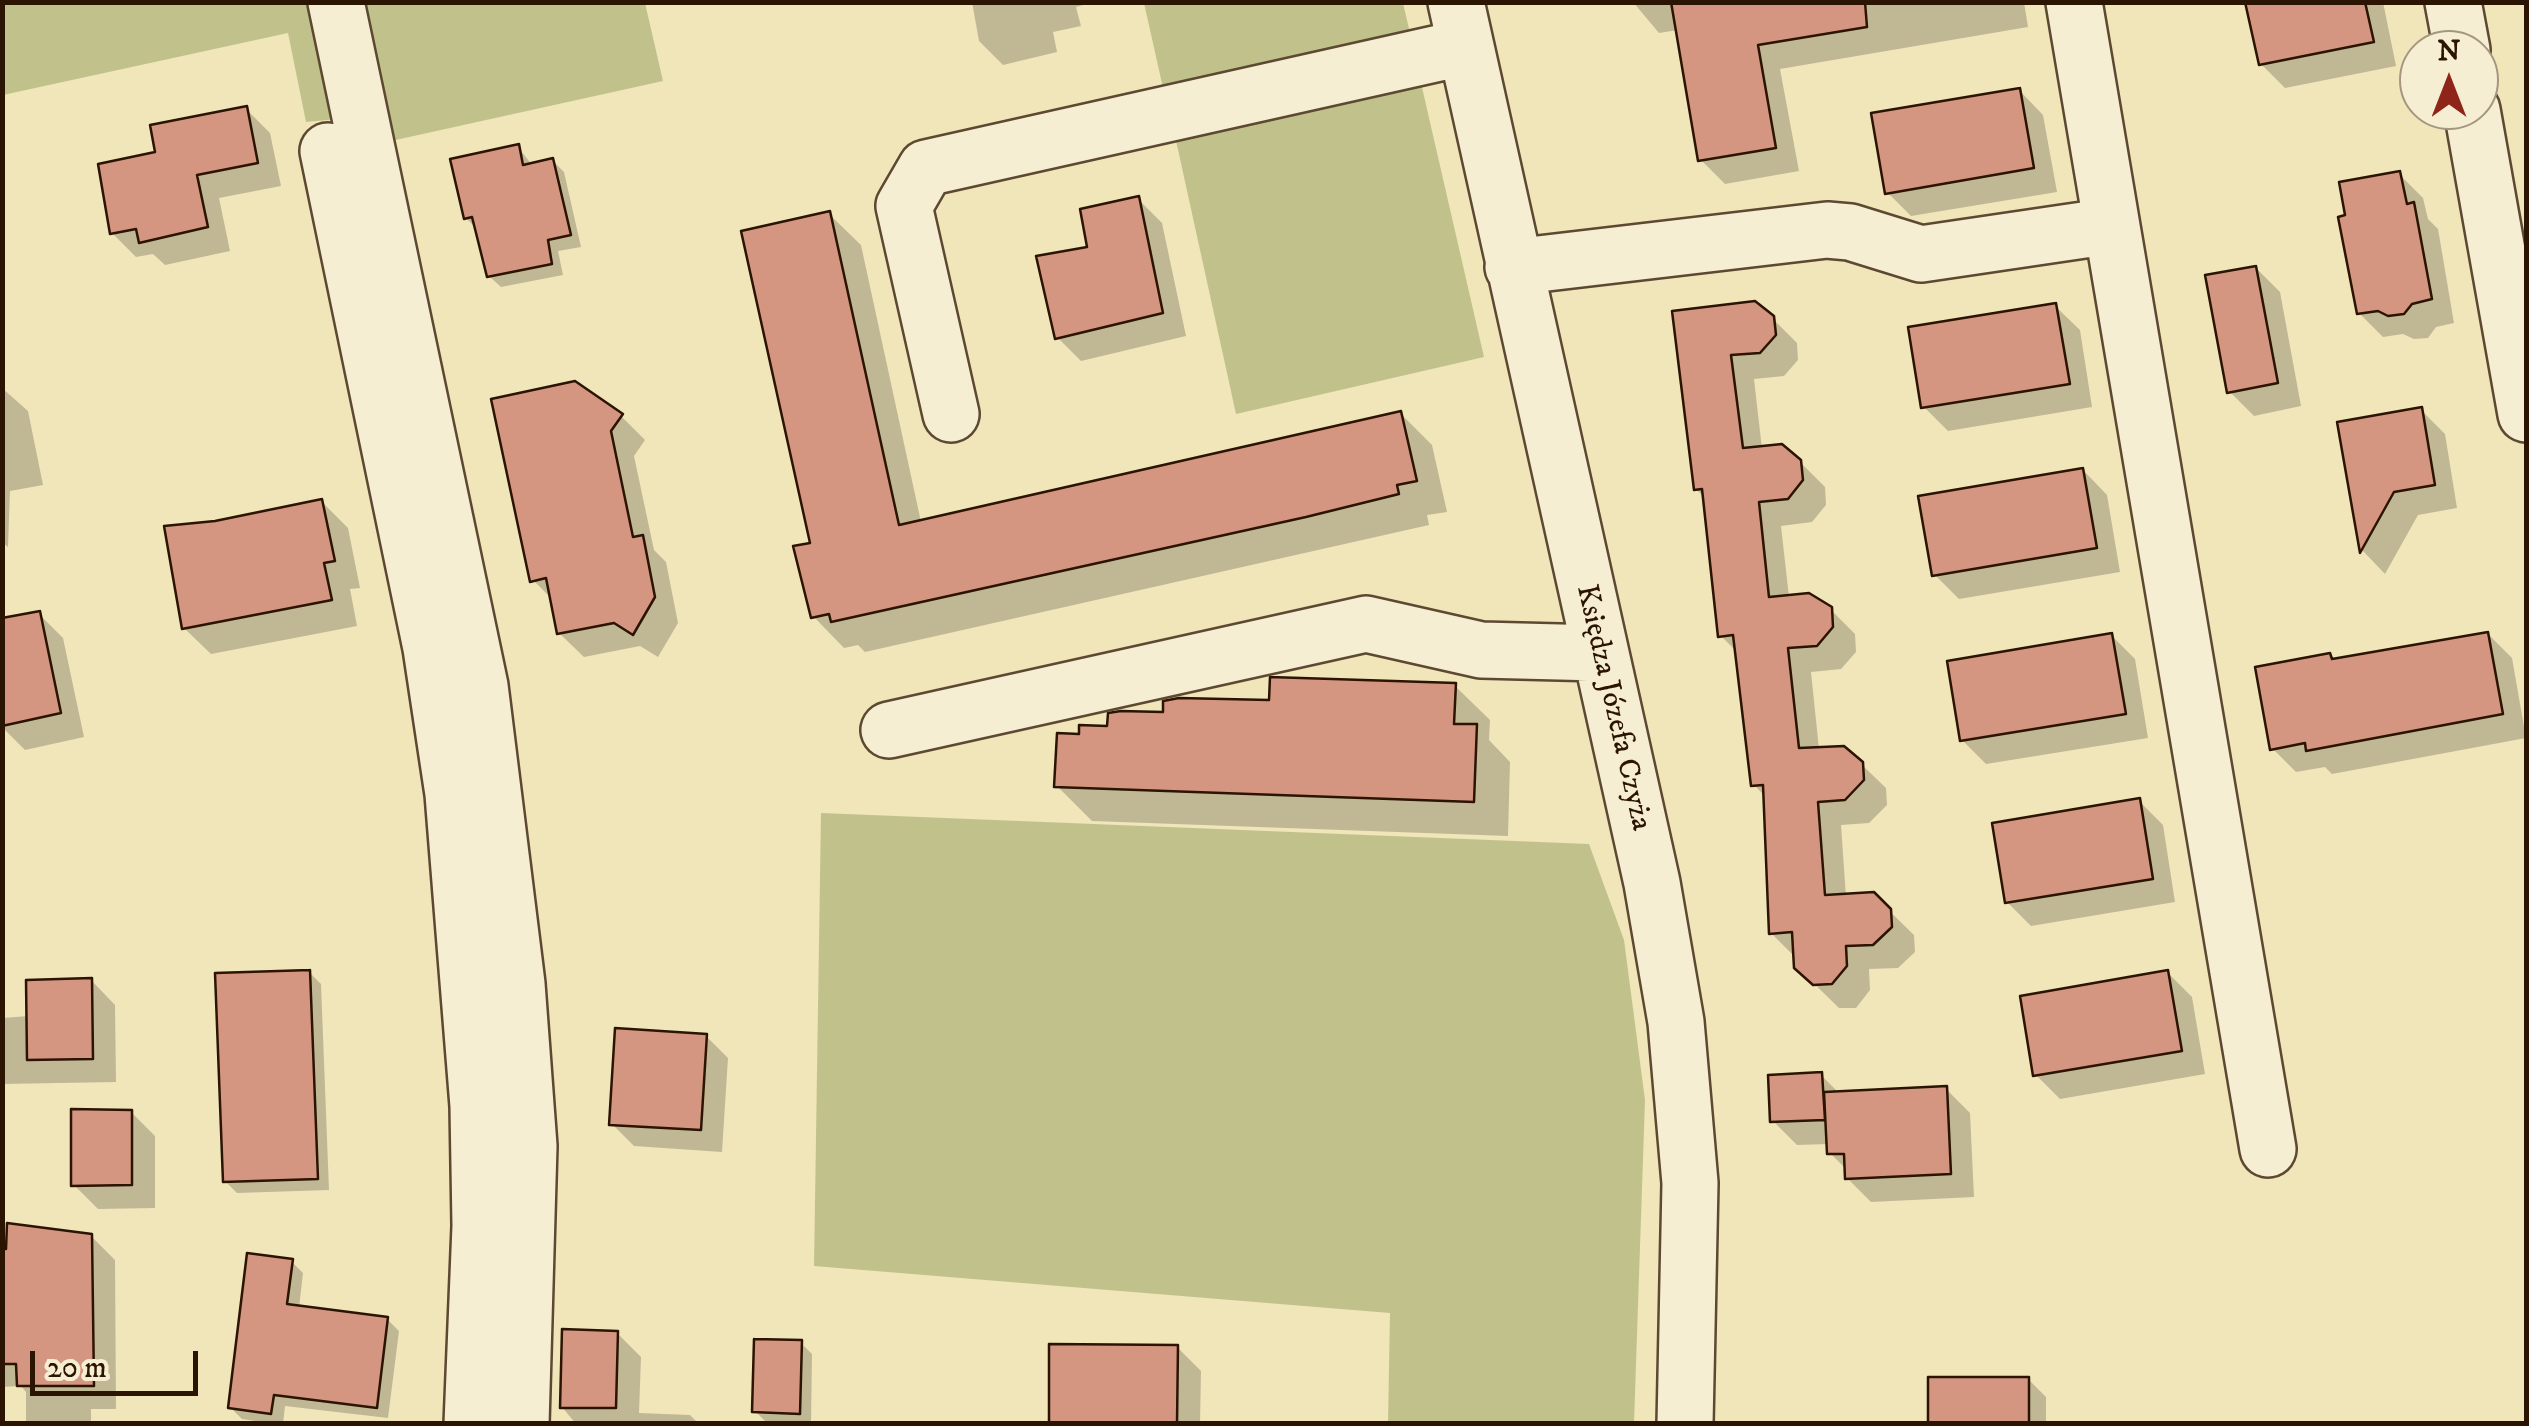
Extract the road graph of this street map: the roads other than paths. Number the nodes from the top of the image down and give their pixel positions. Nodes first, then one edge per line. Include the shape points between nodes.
1 (336, 2) edge
2 (2074, 2) edge
3 (2453, 2) edge
4 (1461, 24) edge
5 (2458, 30) edge
6 (2476, 130) edge
7 (328, 152) dead end
8 (2110, 226) junction
9 (1513, 268) junction
10 (950, 414) dead end
11 (2526, 414) edge
12 (1599, 653) junction
13 (888, 730) dead end
14 (2268, 1149) dead end
15 (472, 1424) edge
16 (521, 1424) edge
17 (1685, 1424) edge

1 - 16 street via 480,686 517,984 529,1146
2 - 8 street
3 - 5 street
4 - 9 street, Księdza Józefa Czyża
4 - 10 street via 926,168 904,206
6 - 11 street
7 - 15 street via 430,648 453,794 478,1106
8 - 9 street via 1921,254 1827,230
8 - 14 street
9 - 12 street, Księdza Józefa Czyża
12 - 13 street via 1482,650 1366,624
12 - 17 street, Księdza Józefa Czyża via 1676,1022 1690,1183

